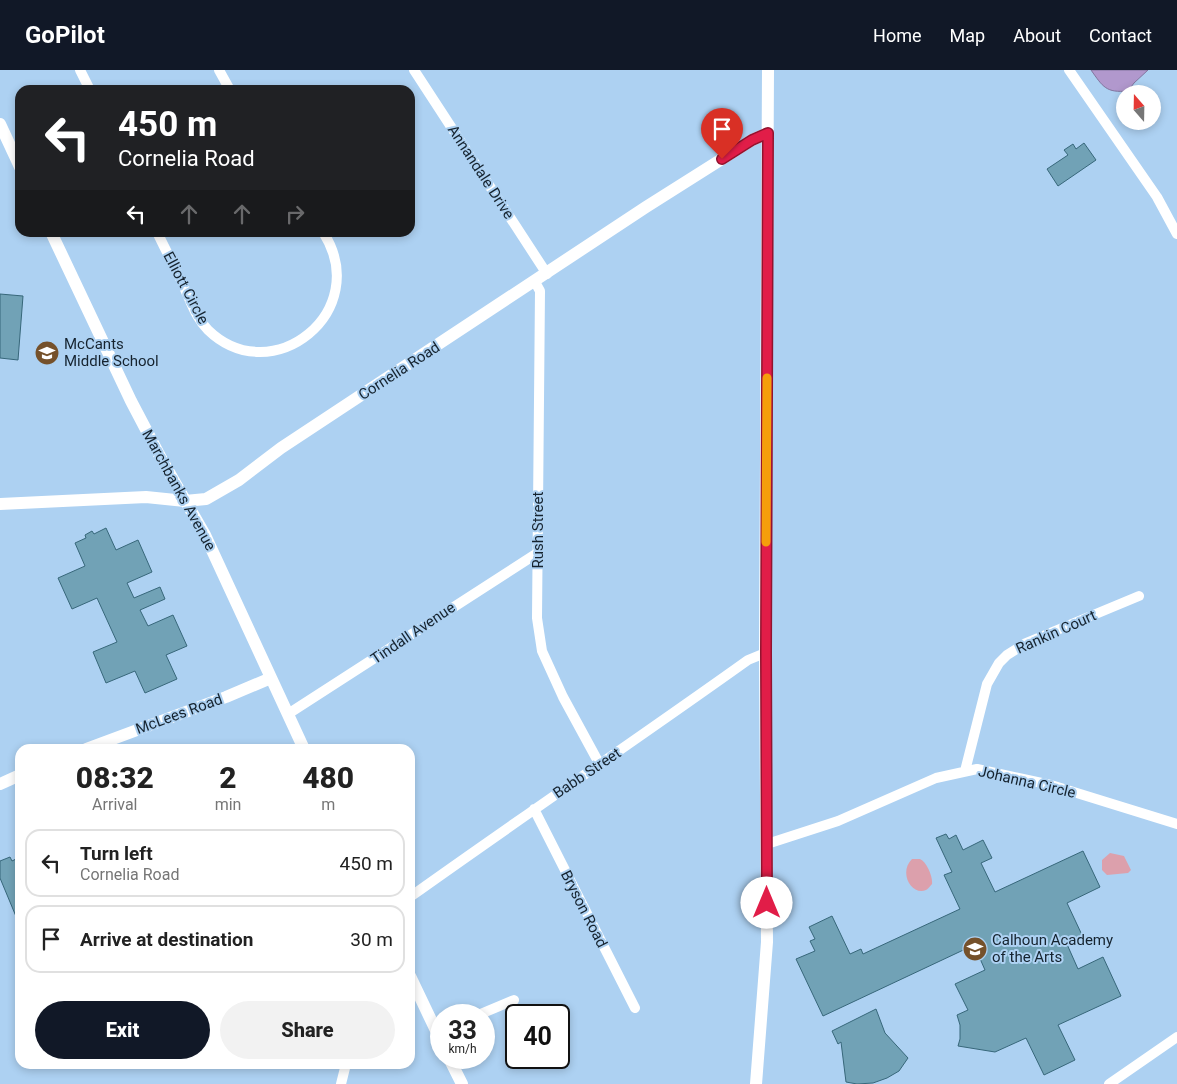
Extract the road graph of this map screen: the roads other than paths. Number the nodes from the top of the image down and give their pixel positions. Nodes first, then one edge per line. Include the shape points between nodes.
1 (80, 70) edge
2 (218, 70) edge
3 (414, 70) edge
4 (768, 70) edge
5 (1069, 70) edge
6 (88, 85) edge
7 (227, 85) edge
8 (0, 124) edge
9 (768, 133) junction
10 (15, 156) edge
11 (1177, 234) edge
12 (53, 237) edge
13 (159, 237) edge
14 (326, 237) edge
15 (548, 274) junction
16 (535, 282) junction
17 (186, 501) junction
18 (0, 504) edge
19 (539, 552) junction
20 (1139, 596) dead end
21 (766, 653) junction
22 (271, 678) junction
23 (288, 714) junction
24 (99, 744) edge
25 (302, 744) edge
26 (600, 765) junction
27 (965, 772) junction
28 (15, 777) edge
29 (0, 784) edge
30 (534, 809) junction
31 (1177, 824) edge
32 (767, 844) junction
33 (415, 893) edge
34 (415, 986) edge
35 (514, 1000) dead end
36 (495, 1008) edge
37 (635, 1008) dead end
38 (430, 1016) edge
39 (1177, 1036) edge
40 (345, 1069) edge
41 (454, 1069) edge
42 (341, 1084) edge
43 (462, 1084) edge
44 (756, 1084) edge
45 (1109, 1084) edge

1 - 6 street
2 - 7 street
3 - 15 street, Annandale Drive
4 - 9 street
5 - 11 street via 1157,197
8 - 10 street
9 - 15 street, Cornelia Road via 744,145
9 - 21 street
12 - 17 street, Marchbanks Avenue via 131,401
13 - 14 street, Elliott Circle via 193,308 207,329 240,349 266,351 297,342 313,332 330,308 336,296 336,266 334,252
15 - 16 street, Cornelia Road
16 - 17 street, Cornelia Road via 282,448 239,480 206,499
16 - 19 street, Rush Street via 540,291
17 - 18 street, Cornelia Road via 146,497
17 - 22 street, Marchbanks Avenue
19 - 23 street, Tindall Avenue
19 - 26 street, Rush Street via 537,618 542,651
20 - 27 street, Rankin Court via 1026,642 1007,655 992,672 987,684
21 - 26 street, Babb Street via 748,660
21 - 32 street
22 - 23 street, Marchbanks Avenue
22 - 24 street, McLees Road
23 - 25 street, Marchbanks Avenue
26 - 30 street, Babb Street
27 - 31 street, Johanna Circle via 977,768 1051,785
27 - 32 street, Johanna Circle via 936,778 838,821
28 - 29 street
30 - 33 street, Babb Street
30 - 37 street, Bryson Road
32 - 44 street via 767,942
34 - 38 street
35 - 36 street
39 - 45 street
40 - 42 street
41 - 43 street

